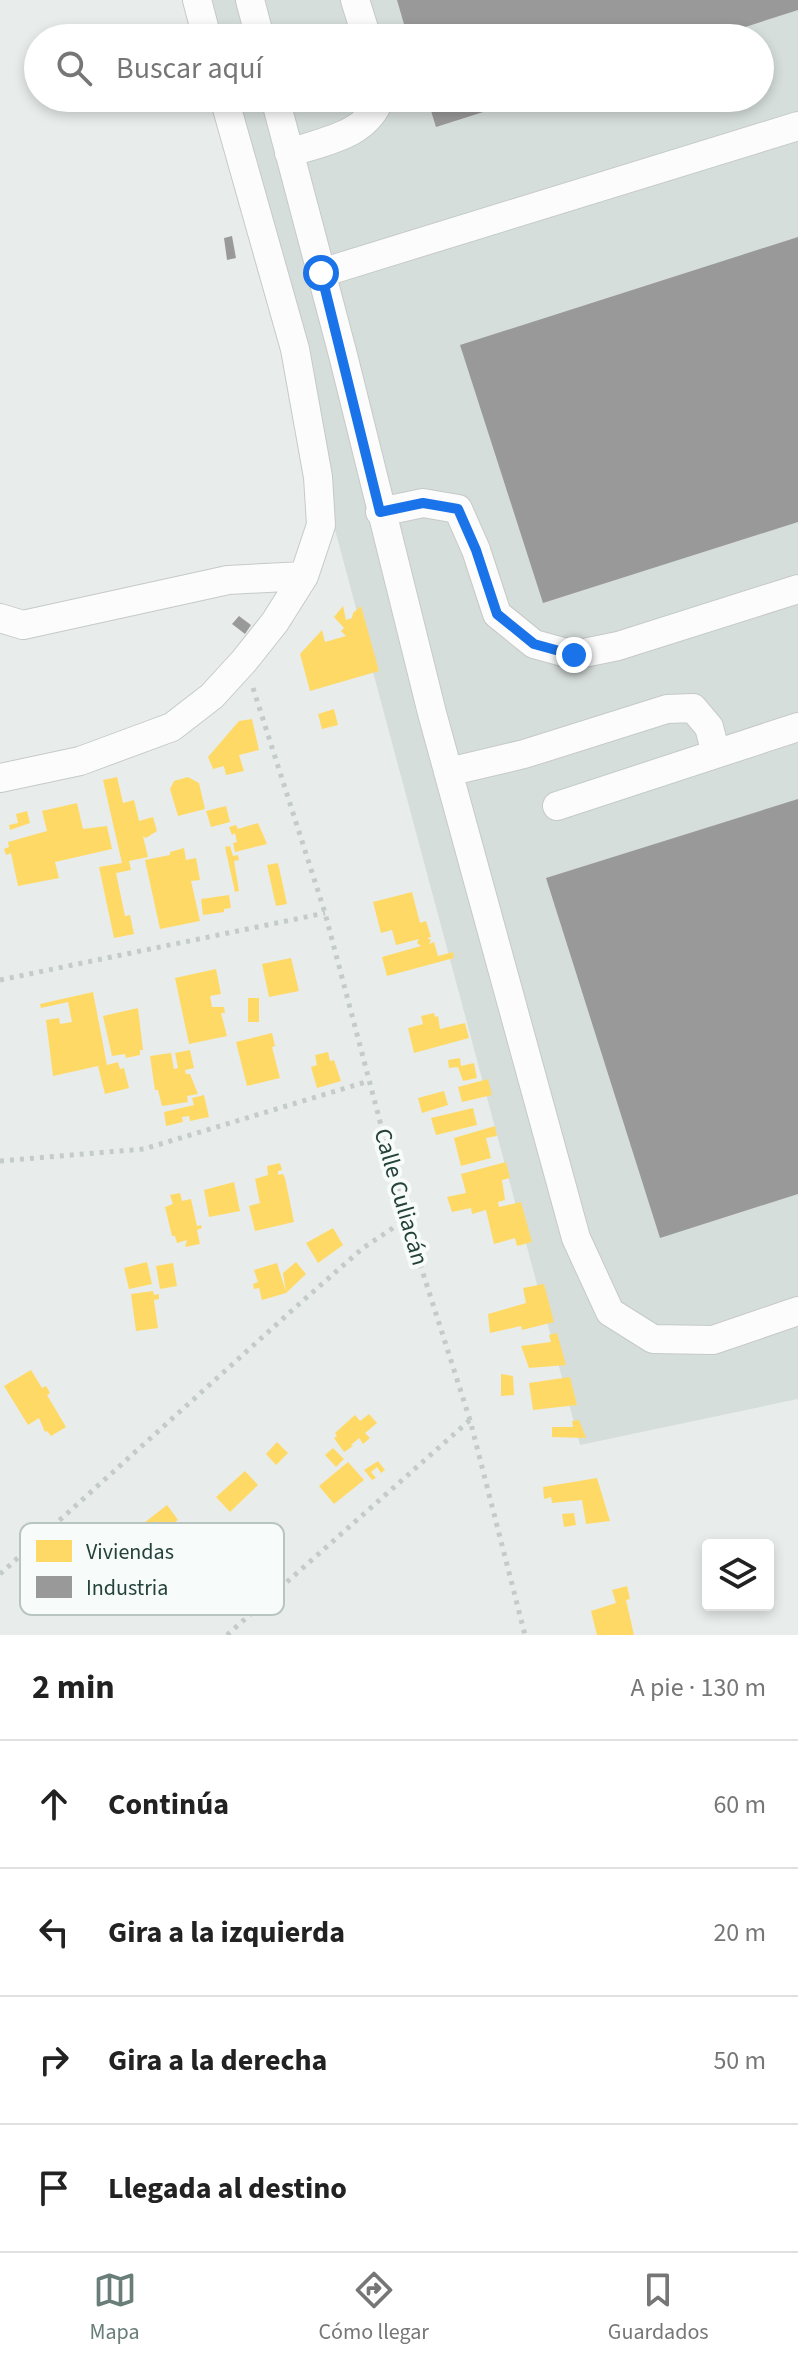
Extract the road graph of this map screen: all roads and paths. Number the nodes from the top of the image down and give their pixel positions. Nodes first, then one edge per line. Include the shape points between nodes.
1 (197, 0) edge
2 (250, 0) edge
3 (355, 0) edge
4 (203, 24) edge
5 (256, 24) edge
6 (363, 24) edge
7 (228, 112) edge
8 (279, 112) edge
9 (375, 112) edge
10 (798, 126) edge
11 (289, 153) junction
12 (321, 273) junction
13 (380, 512) junction
14 (304, 576) junction
15 (798, 589) edge
16 (0, 618) edge
17 (244, 661) junction
18 (798, 727) edge
19 (716, 754) junction
20 (448, 772) junction
21 (0, 778) edge
22 (557, 806) dead end
23 (325, 913) junction
24 (0, 980) edge
25 (369, 1081) junction
26 (0, 1161) edge
27 (406, 1220) junction
28 (798, 1311) edge
29 (470, 1420) junction
30 (56, 1523) edge
31 (20, 1556) edge
32 (0, 1574) edge
33 (284, 1585) edge
34 (250, 1615) edge
35 (227, 1635) edge
36 (525, 1635) edge

1 - 4 street
2 - 5 street
3 - 6 street
7 - 14 street via 295,349 318,477 321,525
8 - 11 street
9 - 11 street via 359,129
10 - 12 street
11 - 12 street
12 - 13 street
13 - 15 street via 423,503 458,509 497,614 534,644 574,655
13 - 20 street
14 - 16 street via 228,580 23,625
14 - 17 street
17 - 21 street via 212,696 172,727 80,761
17 - 23 path, Calle Culiacán
18 - 19 street
19 - 20 street via 709,727 693,708 667,709
19 - 22 street
20 - 28 street via 576,1238 610,1312 653,1339 713,1340
23 - 24 path
23 - 25 path, Calle Culiacán
25 - 26 path via 144,1149
25 - 27 path, Calle Culiacán
27 - 29 path, Calle Culiacán
27 - 30 path via 363,1248
29 - 33 path
29 - 36 path, Calle Culiacán
31 - 32 path
34 - 35 path

